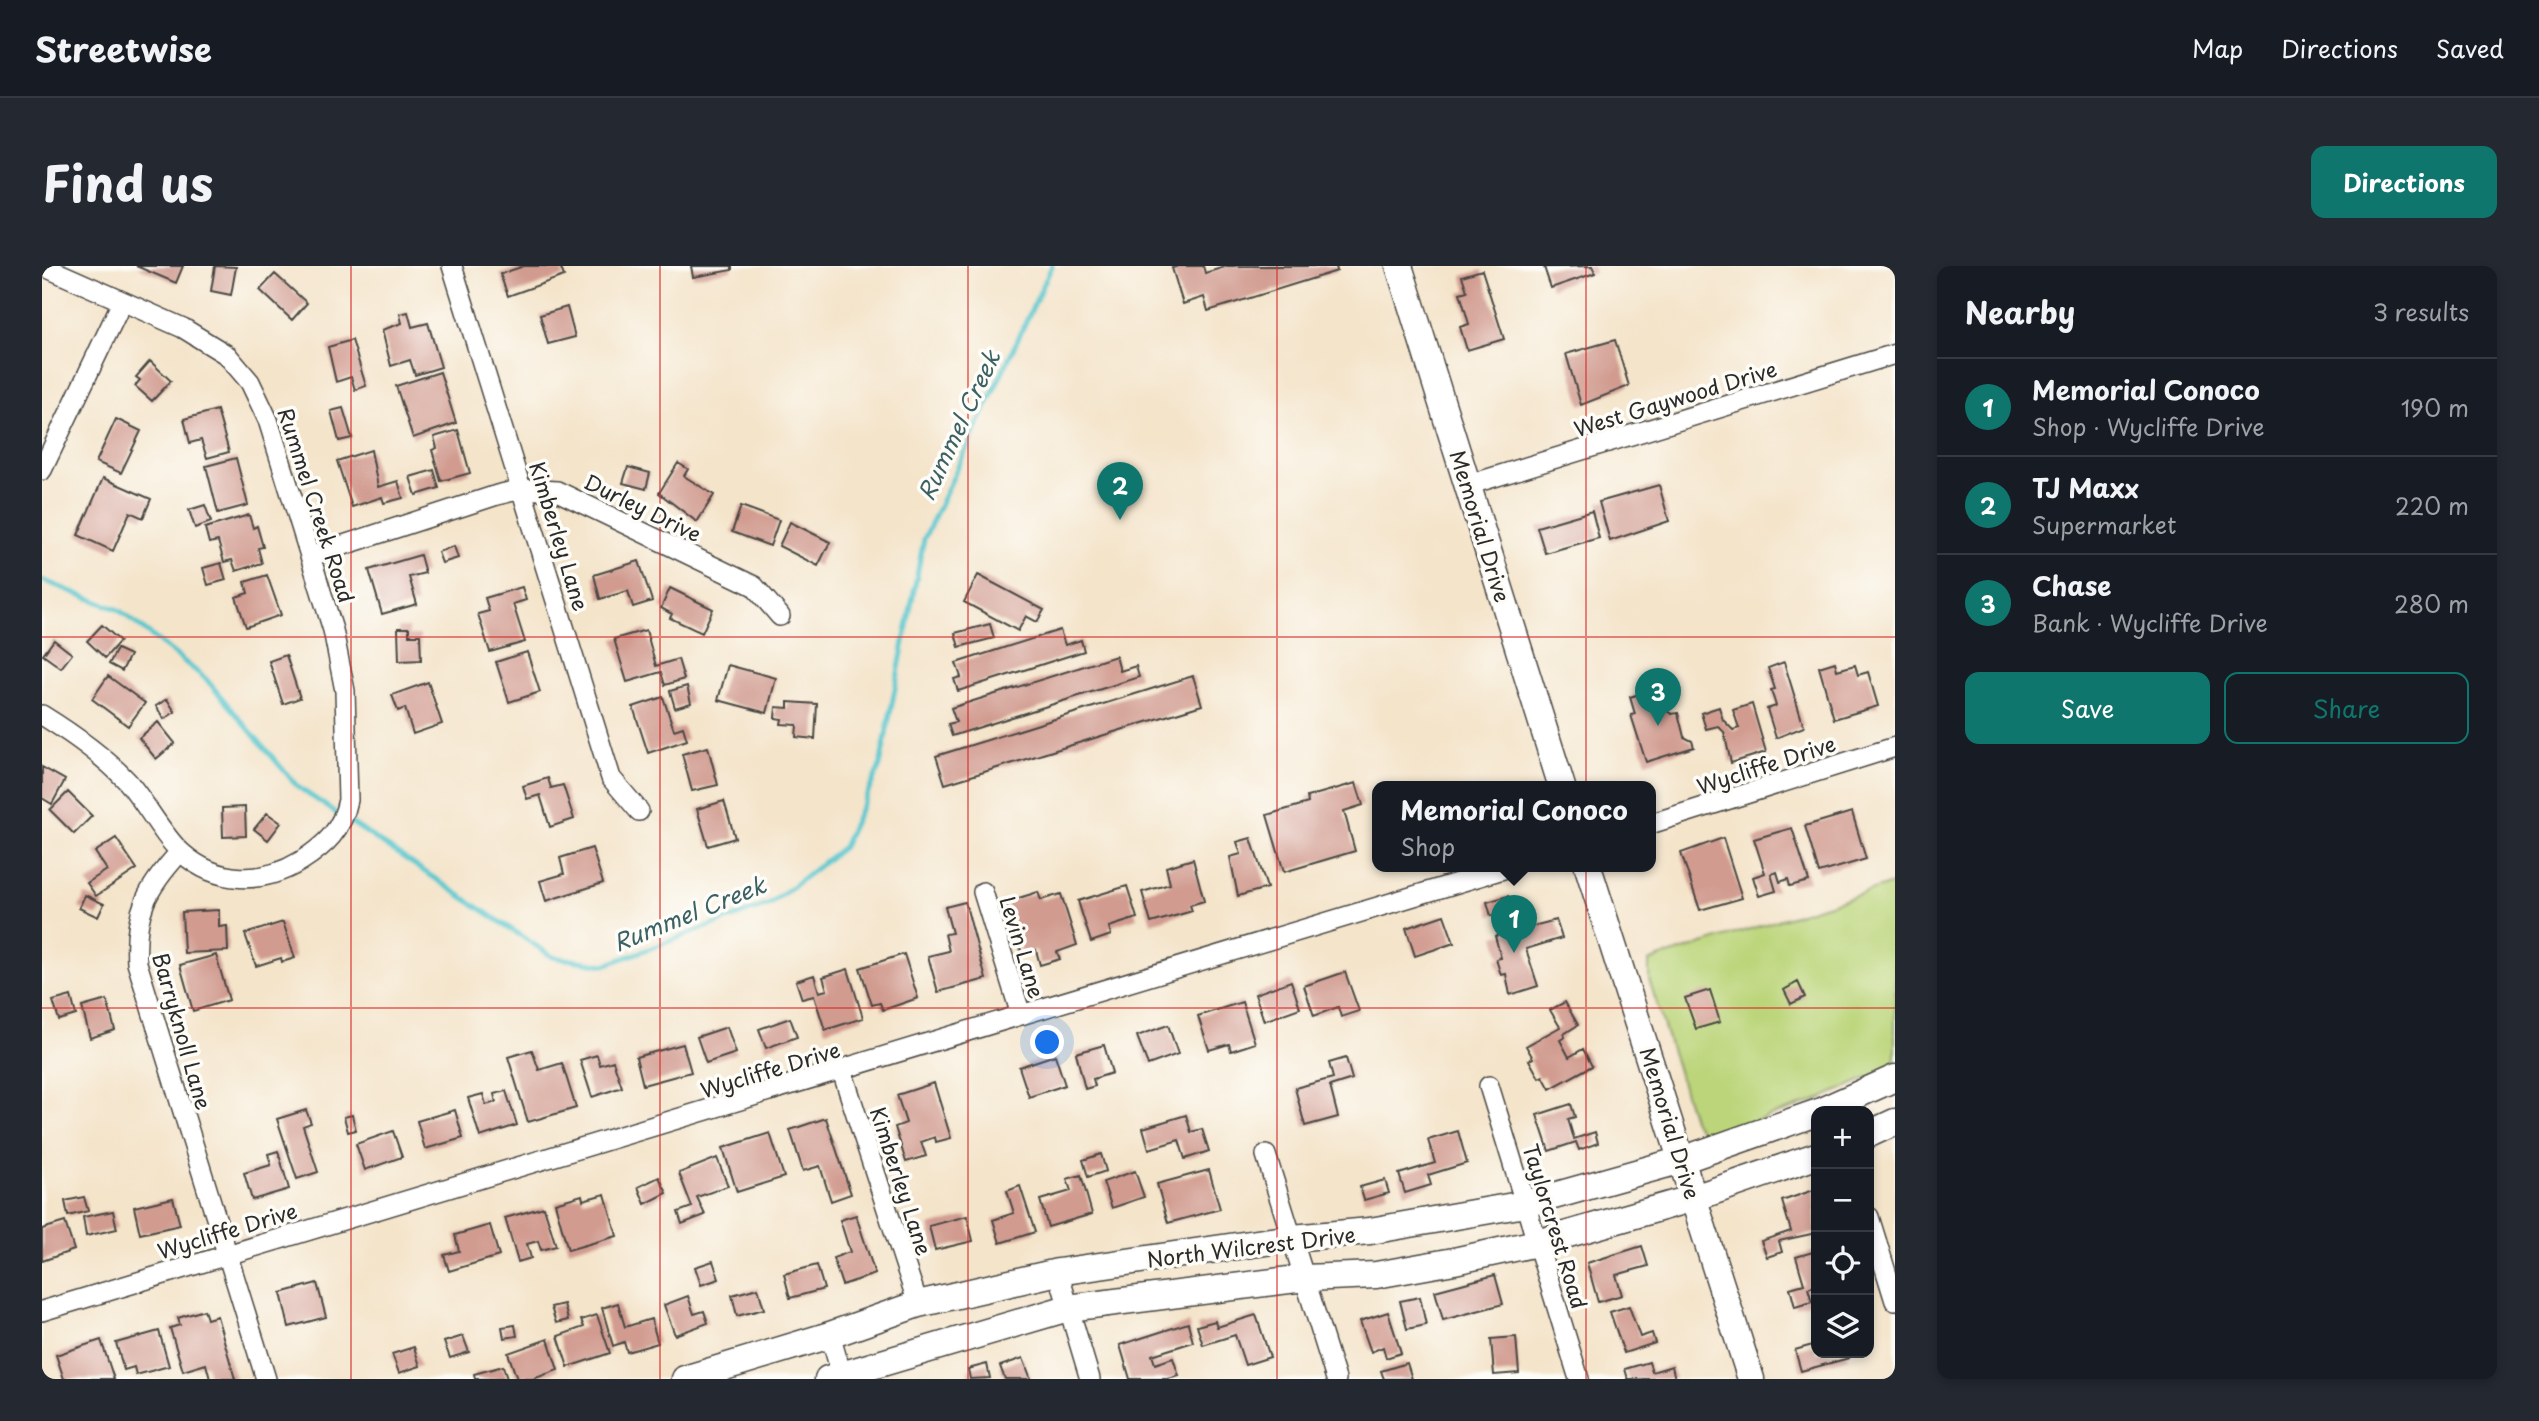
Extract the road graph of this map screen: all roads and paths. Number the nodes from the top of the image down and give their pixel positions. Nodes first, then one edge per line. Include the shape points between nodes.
1 (43, 266) edge
2 (452, 266) edge
3 (1399, 266) edge
4 (122, 302) junction
5 (1895, 354) edge
6 (42, 470) edge
7 (1468, 485) junction
8 (522, 489) junction
9 (310, 556) junction
10 (780, 616) dead end
11 (42, 715) edge
12 (1895, 747) edge
13 (1560, 781) edge
14 (639, 811) dead end
15 (1656, 822) edge
16 (180, 852) junction
17 (1493, 872) edge
18 (1590, 872) edge
19 (983, 892) dead end
20 (1021, 1014) junction
21 (842, 1071) junction
22 (1895, 1078) edge
23 (1489, 1086) dead end
24 (1835, 1106) edge
25 (1811, 1115) edge
26 (1895, 1122) edge
27 (1874, 1132) edge
28 (1266, 1155) dead end
29 (1811, 1158) edge
30 (1682, 1160) junction
31 (1694, 1198) junction
32 (1525, 1204) junction
33 (1874, 1232) edge
34 (1292, 1238) junction
35 (1537, 1243) junction
36 (226, 1254) junction
37 (1058, 1272) junction
38 (1305, 1279) junction
39 (1895, 1301) edge
40 (918, 1304) junction
41 (1068, 1308) junction
42 (42, 1311) edge
43 (830, 1335) junction
44 (838, 1378) edge
45 (266, 1379) edge
46 (685, 1379) edge
47 (1090, 1379) edge
48 (1336, 1379) edge
49 (1579, 1379) edge
50 (1751, 1379) edge

1 - 4 street, Rummel Creek Road
2 - 8 street, Kimberley Lane
3 - 7 main road, Memorial Drive
4 - 6 street
4 - 9 street, Rummel Creek Road via 183,328 227,355 250,382 268,420
5 - 7 street, West Gaywood Drive
7 - 13 main road, Memorial Drive
8 - 9 street, Durley Drive
8 - 10 street, Durley Drive via 557,491 754,586
8 - 14 street, Kimberley Lane via 611,778
9 - 16 street, Rummel Creek Road via 345,691 345,817 335,835 286,869 254,879 222,877
11 - 16 street via 126,780
12 - 15 street, Wycliffe Drive
16 - 36 street, Barryknoll Lane via 148,892 139,913 137,963
17 - 20 street, Wycliffe Drive
18 - 30 main road, Memorial Drive
19 - 20 street, Levin Lane
20 - 21 street, Wycliffe Drive
21 - 36 street, Wycliffe Drive
21 - 40 street, Kimberley Lane
22 - 24 main road, North Wilcrest Drive
23 - 32 street, Taylorcrest Road
25 - 30 main road, North Wilcrest Drive
26 - 27 main road
28 - 34 street
29 - 31 main road, North Wilcrest Drive
30 - 31 main road, Memorial Drive
30 - 32 main road, North Wilcrest Drive
31 - 35 main road, North Wilcrest Drive
31 - 50 main road, Memorial Drive
32 - 34 main road, North Wilcrest Drive via 1370,1231
32 - 35 street, Taylorcrest Road
33 - 39 street
34 - 37 main road, North Wilcrest Drive
34 - 38 street
35 - 38 main road, North Wilcrest Drive via 1376,1275
35 - 49 street, Taylorcrest Road
36 - 42 street, Wycliffe Drive
36 - 45 street, Barryknoll Lane
37 - 40 main road, North Wilcrest Drive
37 - 41 street
38 - 41 main road, North Wilcrest Drive
38 - 48 street
40 - 43 main road, North Wilcrest Drive
41 - 44 main road, North Wilcrest Drive
41 - 47 street
43 - 44 street
43 - 46 main road, North Wilcrest Drive

